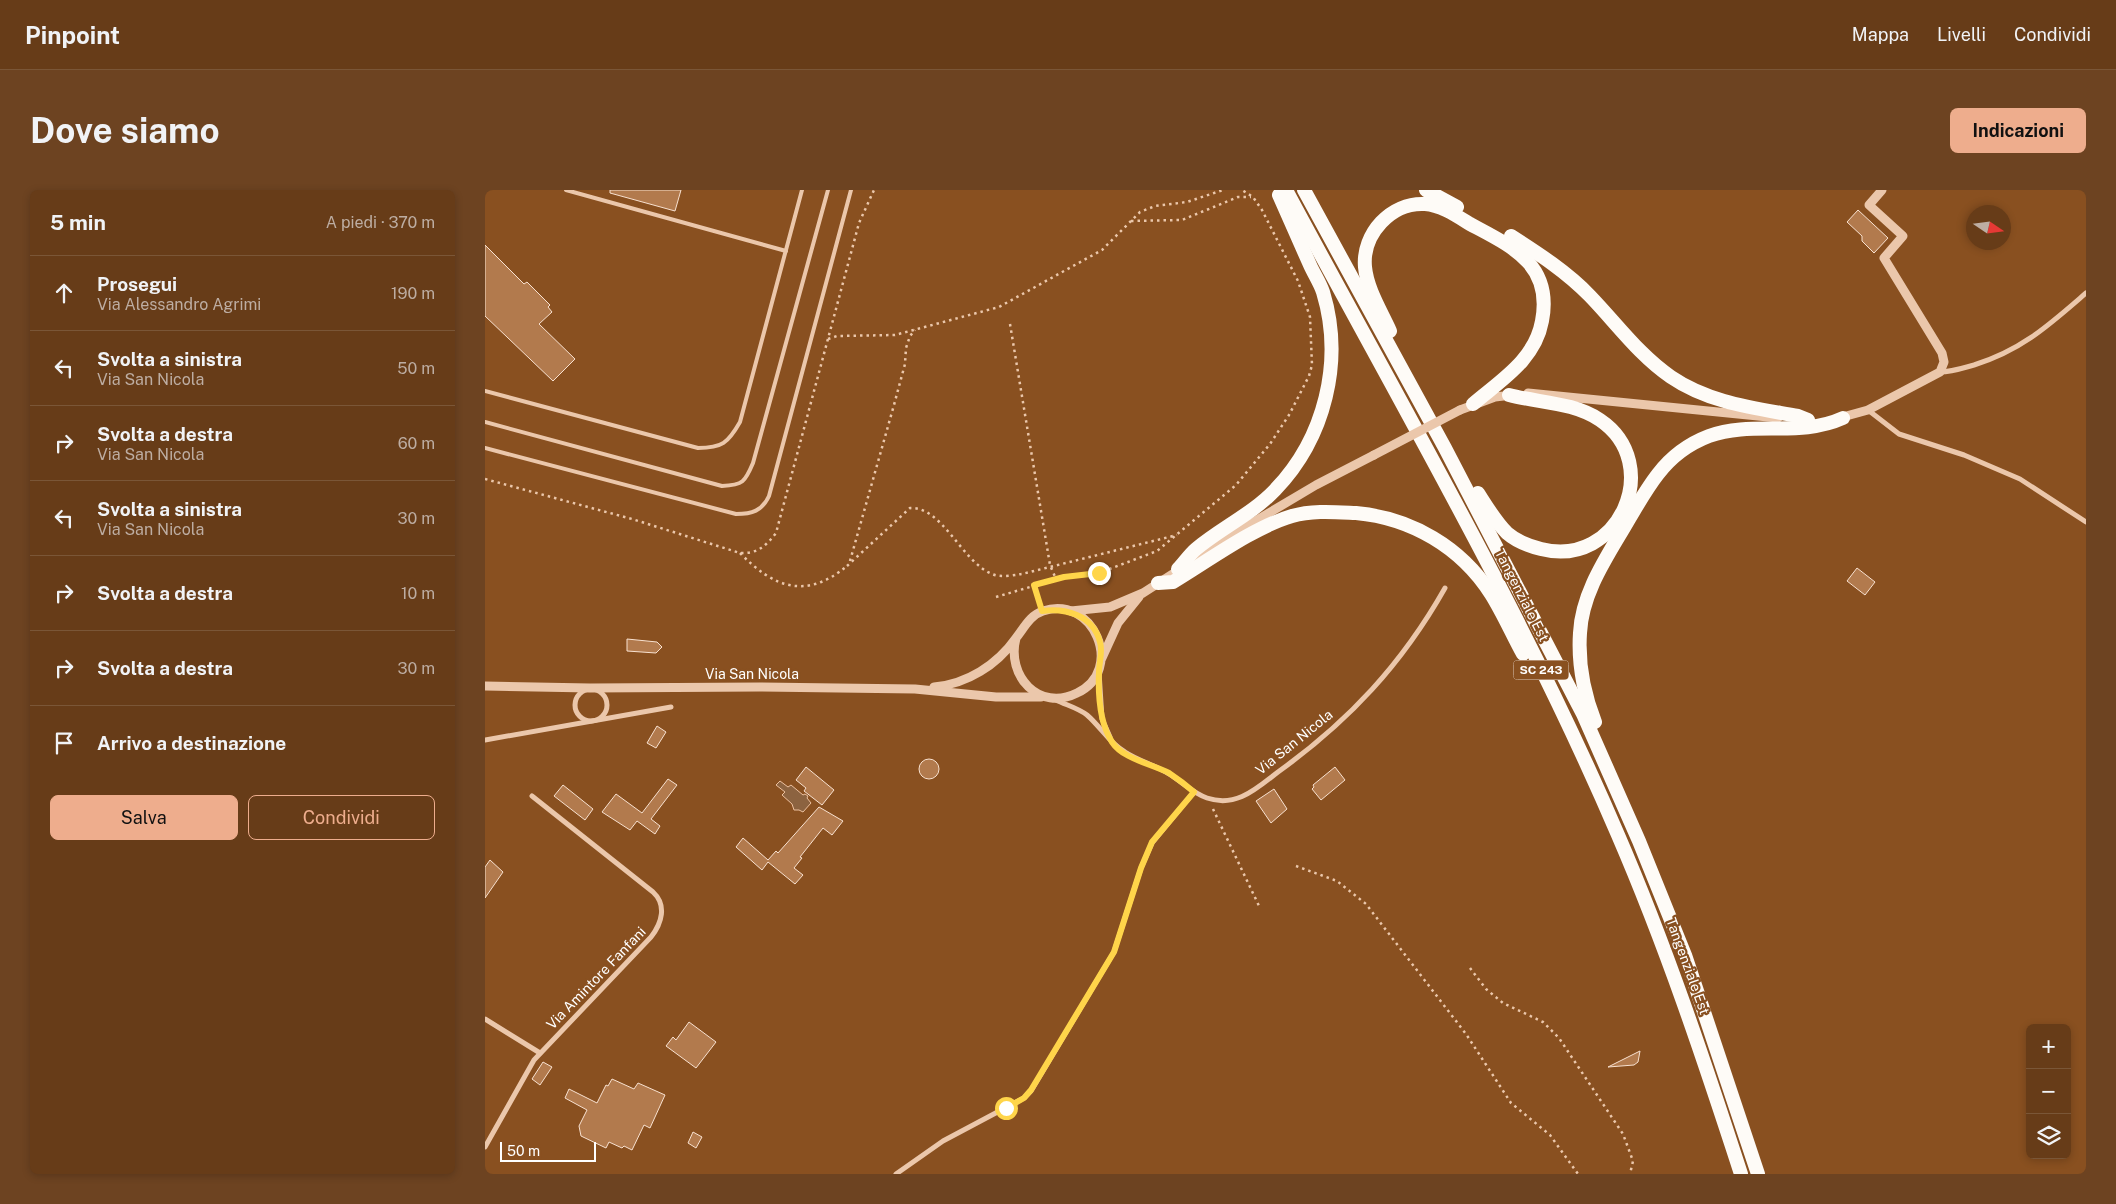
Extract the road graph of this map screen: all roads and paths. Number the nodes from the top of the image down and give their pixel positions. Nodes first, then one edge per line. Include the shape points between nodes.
1 (566, 190) edge
2 (802, 190) edge
3 (828, 190) edge
4 (851, 190) edge
5 (1223, 190) edge
6 (1242, 190) edge
7 (1276, 190) edge
8 (1285, 190) edge
9 (1304, 190) edge
10 (1426, 190) edge
11 (1882, 190) edge
12 (1253, 197) junction
13 (1130, 220) junction
14 (786, 251) junction
15 (2086, 293) edge
16 (1010, 324) dead end
17 (916, 328) junction
18 (828, 339) dead end
19 (1941, 372) junction
20 (485, 391) edge
21 (1414, 392) junction
22 (1509, 395) junction
23 (1473, 404) junction
24 (1868, 410) junction
25 (1843, 418) junction
26 (1808, 420) junction
27 (485, 422) edge
28 (485, 448) edge
29 (1445, 448) junction
30 (2086, 522) edge
31 (1179, 534) junction
32 (740, 553) dead end
33 (1050, 565) junction
34 (847, 566) junction
35 (1178, 569) junction
36 (1056, 579) junction
37 (1158, 582) junction
38 (1034, 585) junction
39 (1445, 588) dead end
40 (1143, 593) junction
41 (996, 597) dead end
42 (1042, 611) junction
43 (1069, 611) junction
44 (1016, 638) junction
45 (1102, 659) junction
46 (1099, 670) junction
47 (485, 686) edge
48 (590, 688) junction
49 (915, 689) junction
50 (1041, 697) junction
51 (1053, 699) junction
52 (671, 707) dead end
53 (1565, 718) junction
54 (594, 721) junction
55 (485, 740) edge
56 (1113, 744) junction
57 (1194, 792) junction
58 (531, 796) dead end
59 (1208, 798) junction
60 (1622, 803) junction
61 (1296, 866) dead end
62 (1260, 908) dead end
63 (1470, 968) dead end
64 (485, 1019) edge
65 (540, 1053) junction
66 (485, 1147) edge
67 (896, 1174) edge
68 (1578, 1174) edge
69 (1630, 1174) edge
70 (1741, 1174) edge
71 (1758, 1174) edge

1 - 14 lane
2 - 14 lane
3 - 27 lane via 746,479 736,485 723,486
4 - 28 lane via 769,496 755,513 736,514
5 - 13 path via 1187,202 1155,206
6 - 12 path
7 - 35 highway via 1322,290 1329,315 1331,358 1324,406 1304,451 1275,490 1259,506 1196,550
8 - 53 highway, Tangenziale Est / SC 243 via 1469,526
9 - 21 highway, Tangenziale Est / SC 243
10 - 26 highway via 1506,233 1563,271 1638,349 1672,378 1725,402
11 - 19 street via 1869,205 1903,236 1883,258 1942,353
12 - 13 path via 1238,197 1181,220
12 - 31 path via 1305,299 1312,338 1312,365 1301,393 1270,444 1235,485
13 - 17 path via 1102,250 999,307
14 - 20 lane via 739,422 731,438 716,448 698,448
15 - 19 street via 2025,344 1988,360
16 - 33 path
17 - 18 path via 895,335
17 - 34 path via 906,348 895,405 852,558
19 - 24 street
21 - 23 highway via 1409,372 1370,288 1365,251 1379,223 1393,212 1409,205 1426,204 1443,209 1525,256 1535,270 1541,288 1544,305 1542,323 1529,353 1519,366
21 - 29 highway, Tangenziale Est / SC 243
22 - 23 street
22 - 26 street via 1550,394
22 - 29 highway via 1583,410 1602,421 1617,436 1627,456 1631,478 1629,498 1609,534 1590,546 1569,551 1548,551 1527,545 1508,534 1493,517 1455,457
23 - 35 street, bridge via 1316,485
24 - 25 street
24 - 30 street via 1899,434 1964,455 2020,479
25 - 26 street
25 - 60 highway via 1810,428 1727,431 1696,442 1680,452 1657,475 1608,555 1585,604 1580,650 1587,696 1621,788
29 - 60 highway, Tangenziale Est / SC 243 via 1583,714
31 - 33 path
31 - 36 path via 1157,551 1106,570
32 - 34 path via 773,581 794,587 826,581
33 - 34 path via 1009,576 993,575 981,568 926,511 910,508
33 - 36 path
35 - 37 street
36 - 38 path
37 - 40 street
37 - 53 highway via 1173,582 1248,537 1292,516 1342,512 1397,521 1446,545 1491,593 1538,683
38 - 41 path
38 - 42 path
39 - 59 street, Via San Nicola via 1423,627 1344,720 1311,749 1247,795 1237,799
40 - 43 street via 1110,607
40 - 45 street via 1118,623
42 - 43 street
42 - 44 street, Via San Nicola via 1023,626
43 - 45 street, Via San Nicola via 1082,617 1095,631
44 - 49 street, Via San Nicola via 992,663 972,677 943,686
44 - 50 street via 1014,664 1020,677
45 - 46 street, Via San Nicola
46 - 51 street, Via San Nicola via 1081,692
46 - 56 street, Via San Nicola via 1102,719
47 - 48 street, Via San Nicola
48 - 49 street, Via San Nicola
48 - 54 street via 605,698 607,708 602,717
48 - 54 street via 580,692 574,702 576,712 583,720
49 - 50 street, Via San Nicola via 996,697
50 - 51 street, Via San Nicola
51 - 56 street, Via San Nicola via 1086,715
52 - 54 street
53 - 70 highway, Tangenziale Est / SC 243 via 1658,931
54 - 55 street
56 - 57 street, Via San Nicola via 1168,773
57 - 59 street, Via San Nicola
57 - 67 street via 1152,842 1114,952 1031,1090 1024,1098 943,1141
58 - 65 street, Via Amintore Fanfani via 653,892 661,904 662,914 651,937
59 - 62 path
60 - 71 highway, Tangenziale Est / SC 243 via 1685,956
61 - 68 path via 1337,881 1366,904 1466,1034 1511,1103 1550,1135
63 - 69 path via 1486,989 1503,1003 1543,1022 1559,1038 1623,1134 1633,1161
64 - 65 street
65 - 66 street, Via Amintore Fanfani

